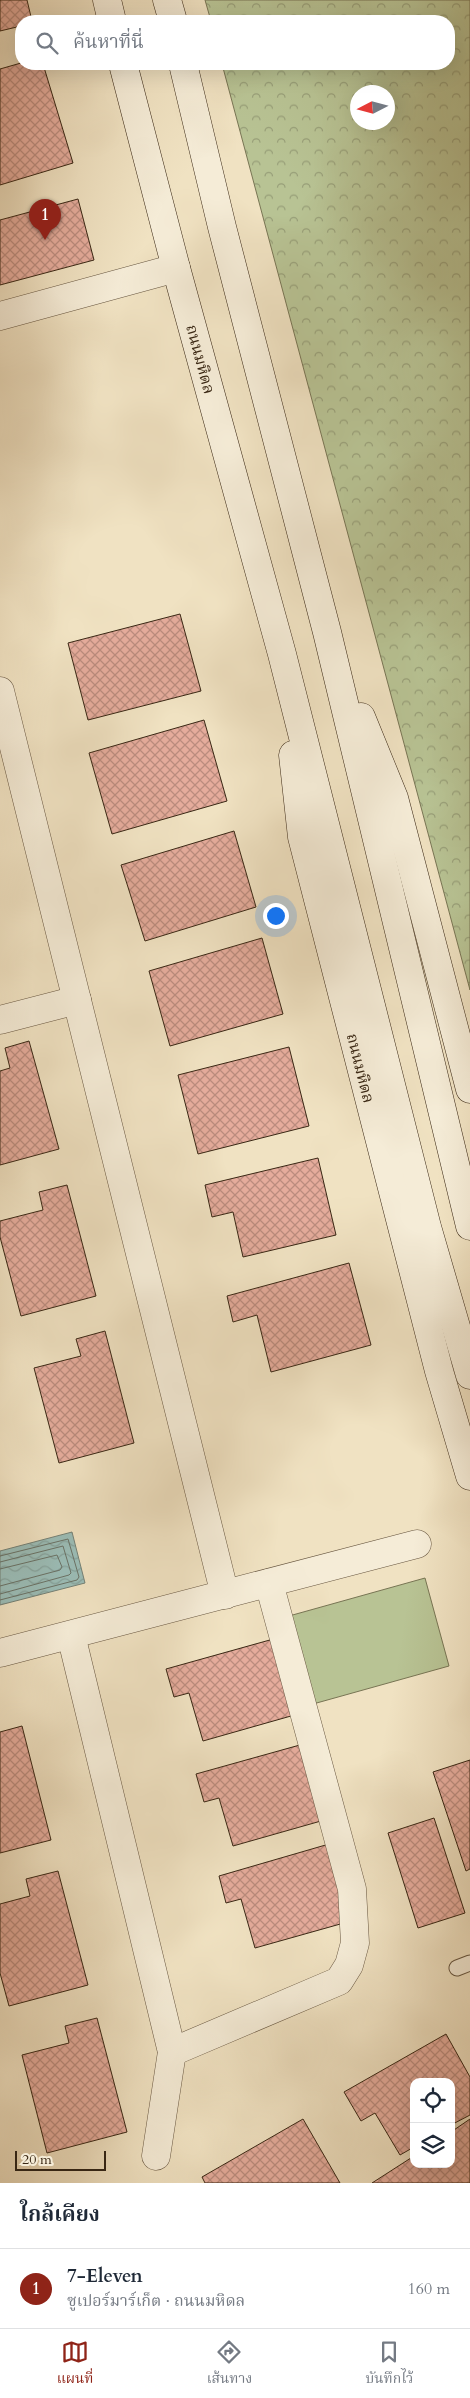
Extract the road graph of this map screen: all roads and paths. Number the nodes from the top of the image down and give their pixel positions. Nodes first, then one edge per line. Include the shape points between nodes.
1 (107, 0) edge
2 (168, 0) edge
3 (111, 15) edge
4 (172, 15) edge
5 (125, 70) edge
6 (184, 70) edge
7 (176, 268) junction
8 (0, 316) edge
9 (327, 632) junction
10 (282, 654) junction
11 (0, 691) edge
12 (77, 1000) junction
13 (0, 1020) edge
14 (470, 1089) edge
15 (469, 1224) edge
16 (470, 1375) edge
17 (470, 1476) edge
18 (417, 1544) dead end
19 (269, 1583) junction
20 (225, 1594) junction
21 (70, 1635) junction
22 (0, 1653) edge
23 (172, 2052) junction
24 (156, 2156) dead end

1 - 3 main road
2 - 4 main road
5 - 7 main road, ถนนมหิดล
6 - 9 main road
7 - 8 main road
7 - 10 main road, ถนนมหิดล
9 - 14 main road via 394,798
9 - 15 main road
10 - 16 main road, ถนนมหิดล via 427,1227
10 - 17 main road, ถนนมหิดล via 302,836 440,1372
11 - 12 main road
12 - 13 main road
12 - 20 main road
18 - 19 main road
19 - 20 main road
19 - 23 main road via 352,1889 354,1943 349,1965 339,1981
20 - 21 main road
21 - 22 main road
21 - 23 main road
23 - 24 main road

